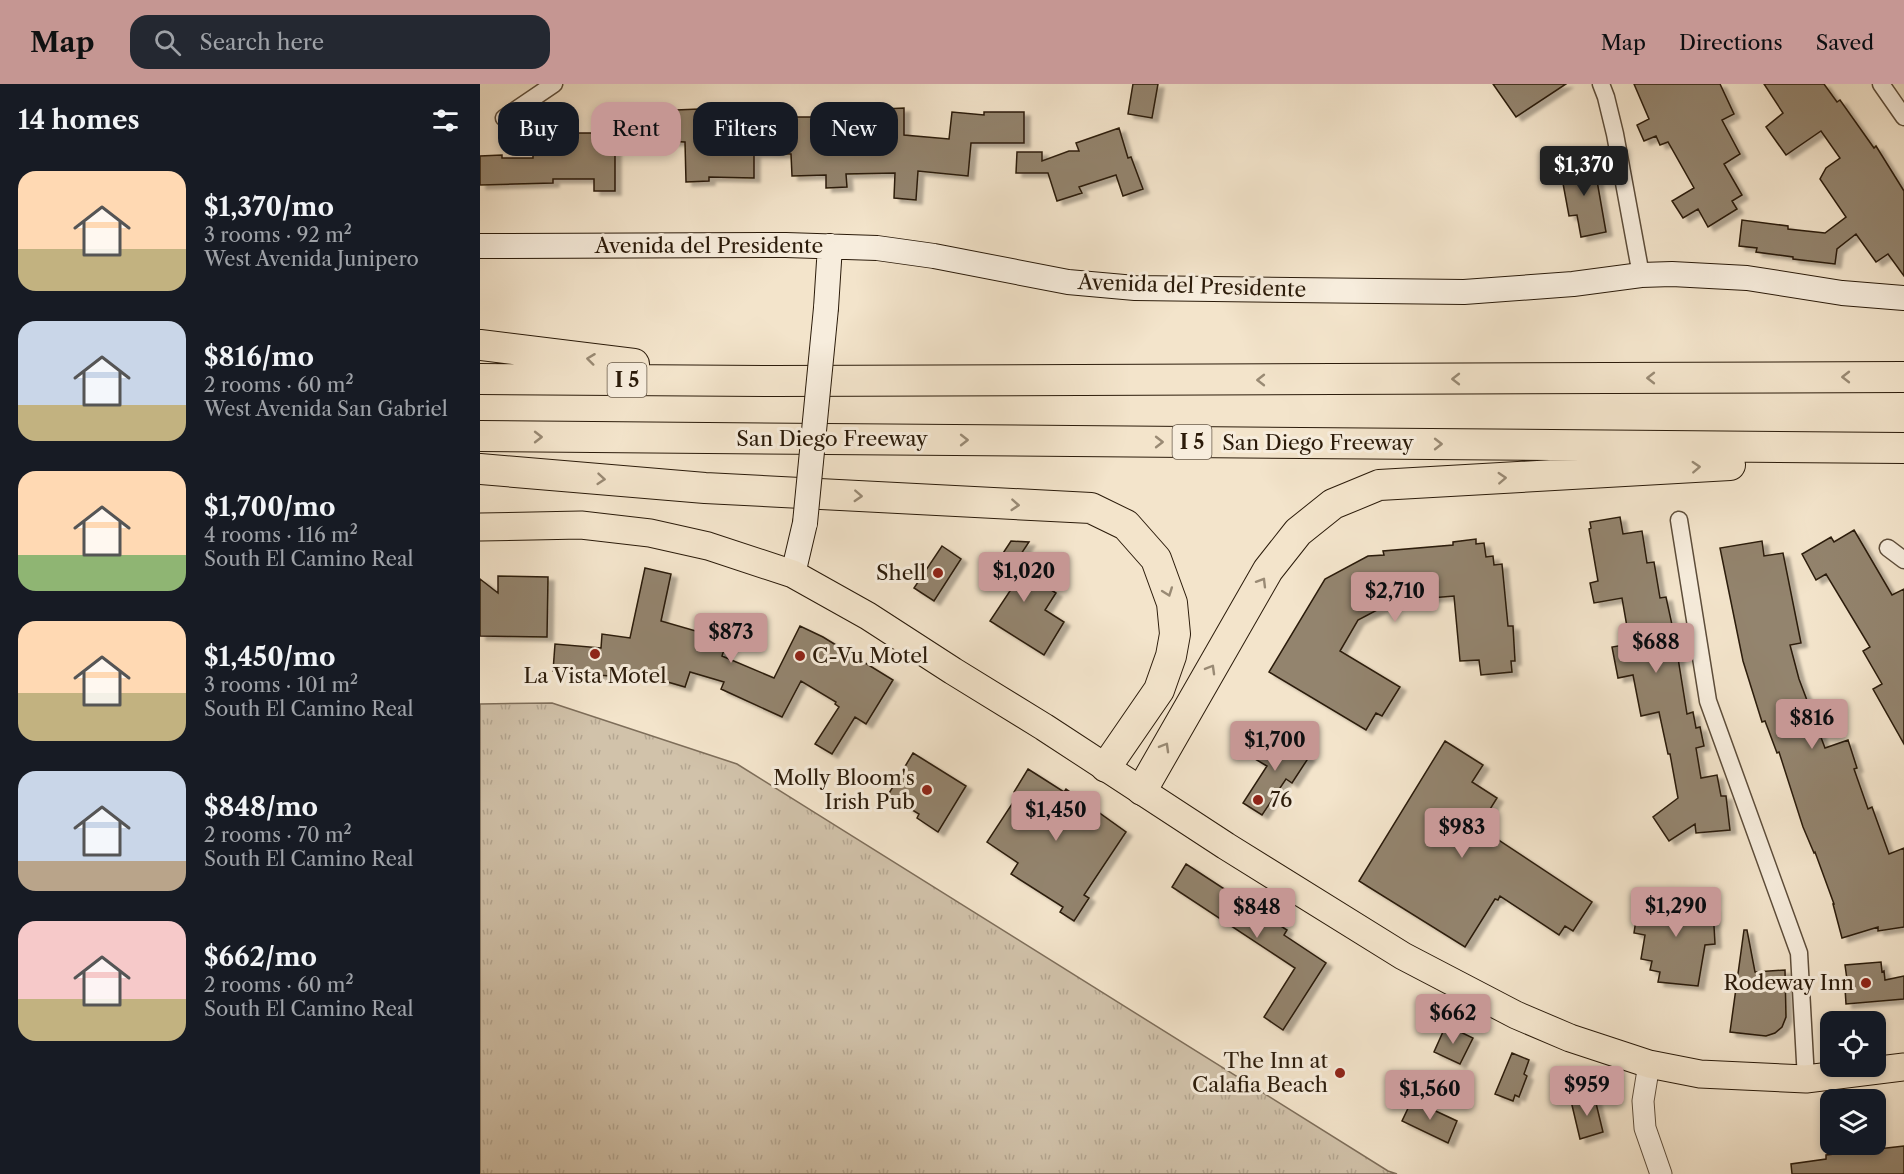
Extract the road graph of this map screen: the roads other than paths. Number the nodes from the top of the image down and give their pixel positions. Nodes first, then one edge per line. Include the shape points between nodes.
1 (554, 84) edge
2 (1601, 84) edge
3 (1881, 84) edge
4 (528, 102) edge
5 (1904, 117) edge
6 (480, 246) edge
7 (830, 246) junction
8 (1641, 275) junction
9 (1904, 298) edge
10 (480, 345) edge
11 (1904, 377) edge
12 (480, 380) edge
13 (774, 381) junction
14 (480, 436) edge
15 (1904, 448) edge
16 (1904, 454) edge
17 (480, 469) edge
18 (1679, 520) dead end
19 (480, 527) edge
20 (1888, 548) dead end
21 (1904, 560) edge
22 (792, 574) junction
23 (1106, 767) junction
24 (1142, 790) junction
25 (1649, 1064) junction
26 (1904, 1067) edge
27 (1806, 1079) junction
28 (1661, 1174) edge

1 - 4 street
2 - 8 street via 1615,134
3 - 5 street
6 - 7 main road, Avenida del Presidente
7 - 8 main road, Avenida del Presidente via 877,248 1068,282 1135,288 1464,292
7 - 22 main road, bridge via 805,523
8 - 9 main road, Avenida del Presidente via 1747,278
13 -> 10 highway
11 -> 13 highway, I 5
12 - 13 highway, I 5
14 -> 15 highway, San Diego Freeway / I 5
24 -> 16 highway via 1268,570 1298,532 1333,504 1378,485
17 -> 23 highway via 705,488 1091,508 1100,512 1126,525 1156,559 1172,603 1175,634 1159,690
18 - 27 street via 1707,701 1799,954
19 - 22 main road via 581,525 650,533 708,546
20 - 21 street
22 - 23 main road via 868,616
23 - 24 main road
24 - 25 main road via 1431,972 1559,1034
25 - 27 main road via 1700,1074
25 - 28 street via 1643,1101 1645,1128
26 - 27 main road

